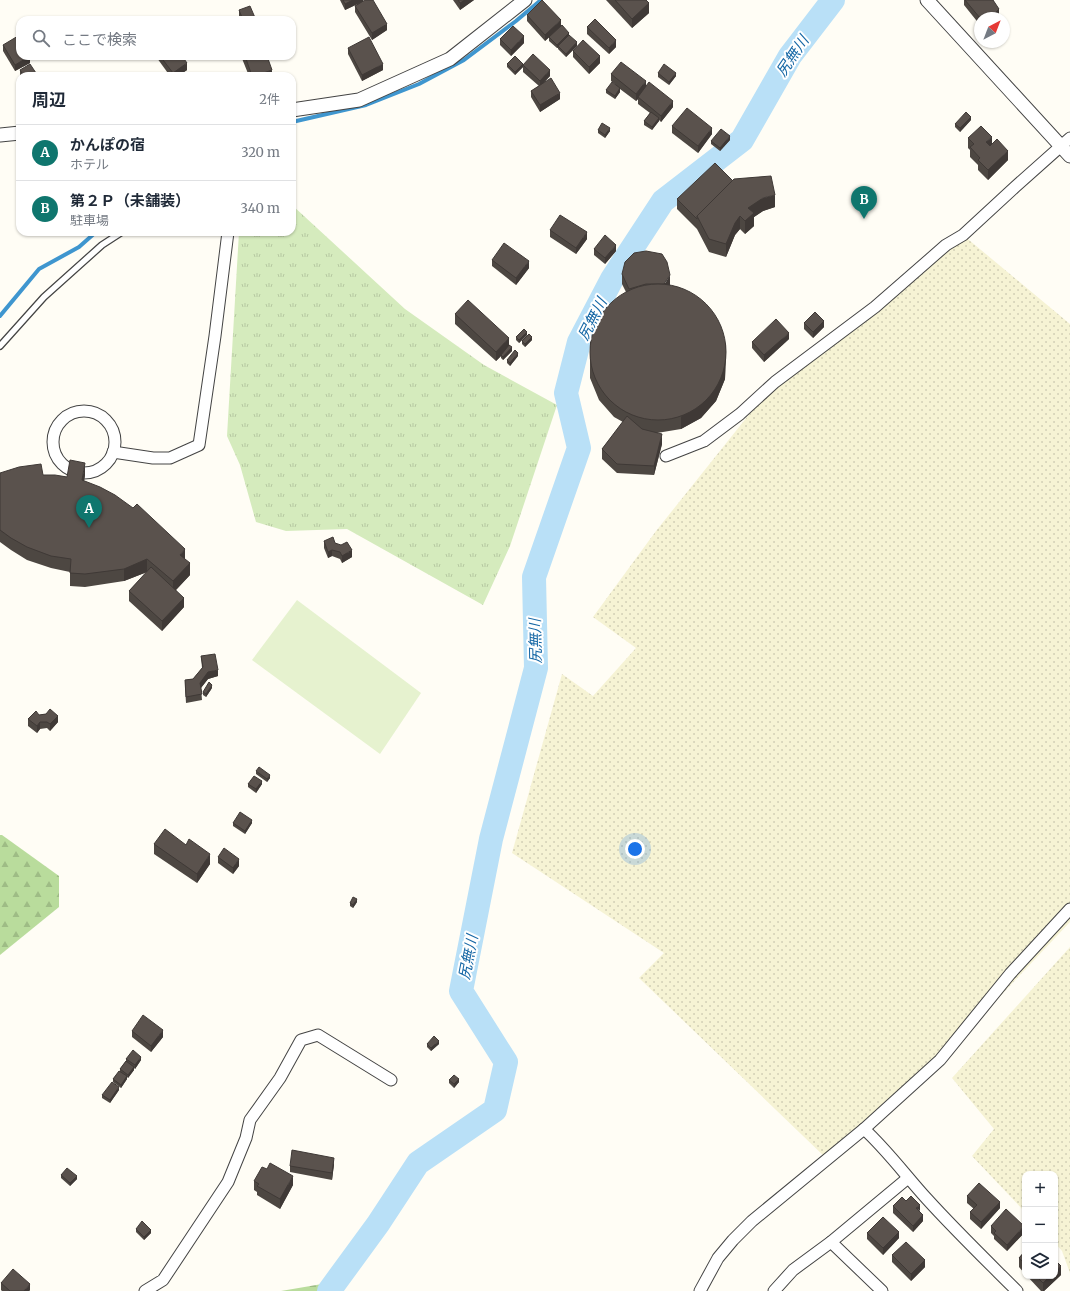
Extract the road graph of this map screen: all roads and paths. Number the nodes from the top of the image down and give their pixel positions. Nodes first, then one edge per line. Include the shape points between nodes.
1 (525, 0) edge
2 (927, 0) edge
3 (296, 109) edge
4 (16, 134) edge
5 (0, 136) edge
6 (1065, 142) edge
7 (1070, 156) edge
8 (115, 236) edge
9 (226, 236) edge
10 (0, 346) edge
11 (113, 452) junction
12 (666, 456) dead end
13 (1070, 909) edge
14 (391, 1080) dead end
15 (864, 1129) junction
16 (908, 1178) junction
17 (831, 1242) junction
18 (145, 1291) edge
19 (700, 1291) edge
20 (774, 1291) edge
21 (882, 1291) edge
22 (1017, 1291) edge

1 - 3 street via 450,59 359,100
2 - 6 street
4 - 5 street
6 - 7 street
6 - 12 street via 963,235 946,245 875,307 775,382 740,414 704,441
8 - 10 lane via 102,244 44,297
9 - 11 street via 215,336 198,445 170,458
11 - 11 street via 113,431 100,415 80,411 61,420 56,428 53,448 63,466 72,471 92,472 101,468 109,461
13 - 15 street via 1010,974 940,1060
14 - 18 street via 318,1035 301,1040 280,1078 250,1120 246,1138 228,1182 163,1280
15 - 16 street via 878,1141
15 - 19 street via 752,1221 718,1258
16 - 17 street
16 - 22 street
17 - 20 street via 794,1270
17 - 21 street

